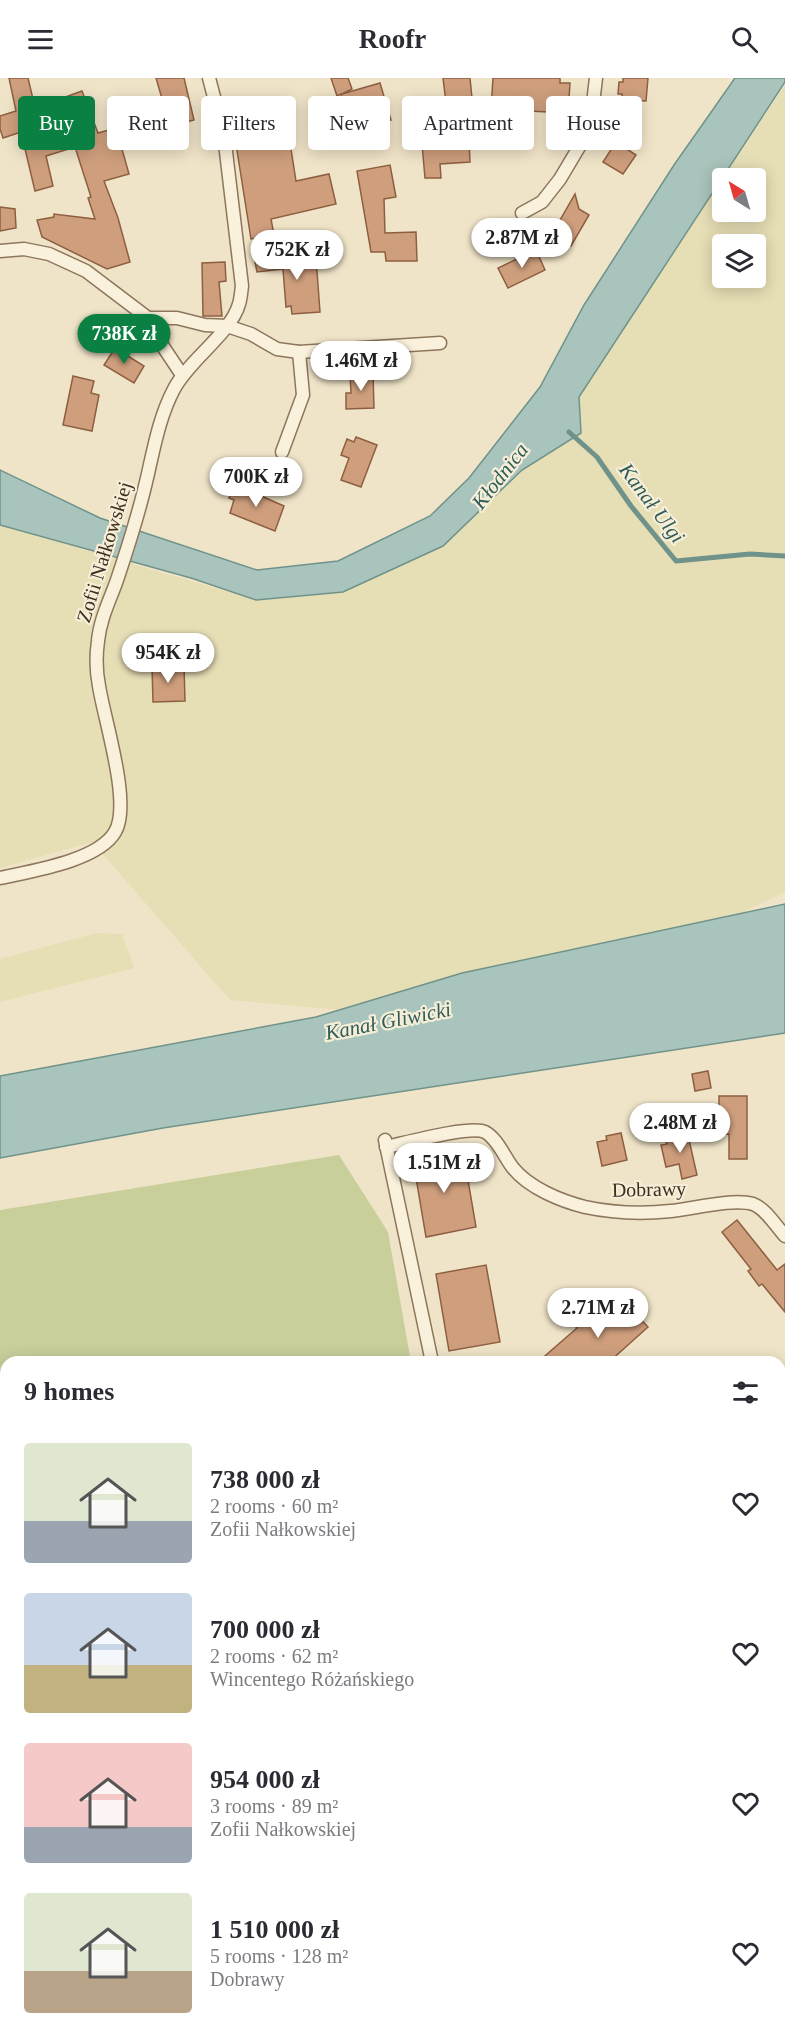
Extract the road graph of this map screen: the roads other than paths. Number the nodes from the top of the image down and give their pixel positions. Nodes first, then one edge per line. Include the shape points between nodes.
1 (209, 78) edge
2 (596, 78) edge
3 (522, 213) dead end
4 (0, 251) edge
5 (148, 318) junction
6 (227, 326) junction
7 (440, 343) dead end
8 (299, 352) junction
9 (182, 375) junction
10 (282, 452) dead end
11 (0, 878) edge
12 (785, 1236) edge
13 (431, 1356) edge

1 - 6 street, Zofii Nałkowskiej via 224,135 242,286 239,305
2 - 3 street via 591,120 582,142 542,202
4 - 5 street via 24,249 49,254 86,271
5 - 6 street
5 - 9 street
6 - 8 street via 277,349
6 - 9 street, Zofii Nałkowskiej
7 - 8 street
8 - 10 street via 303,395
9 - 11 street, Zofii Nałkowskiej via 165,410 98,639 96,664 119,787 119,823 106,843 90,854
12 - 13 street, Dobrawy via 754,1204 625,1213 583,1206 530,1183 485,1132 470,1130 386,1143

